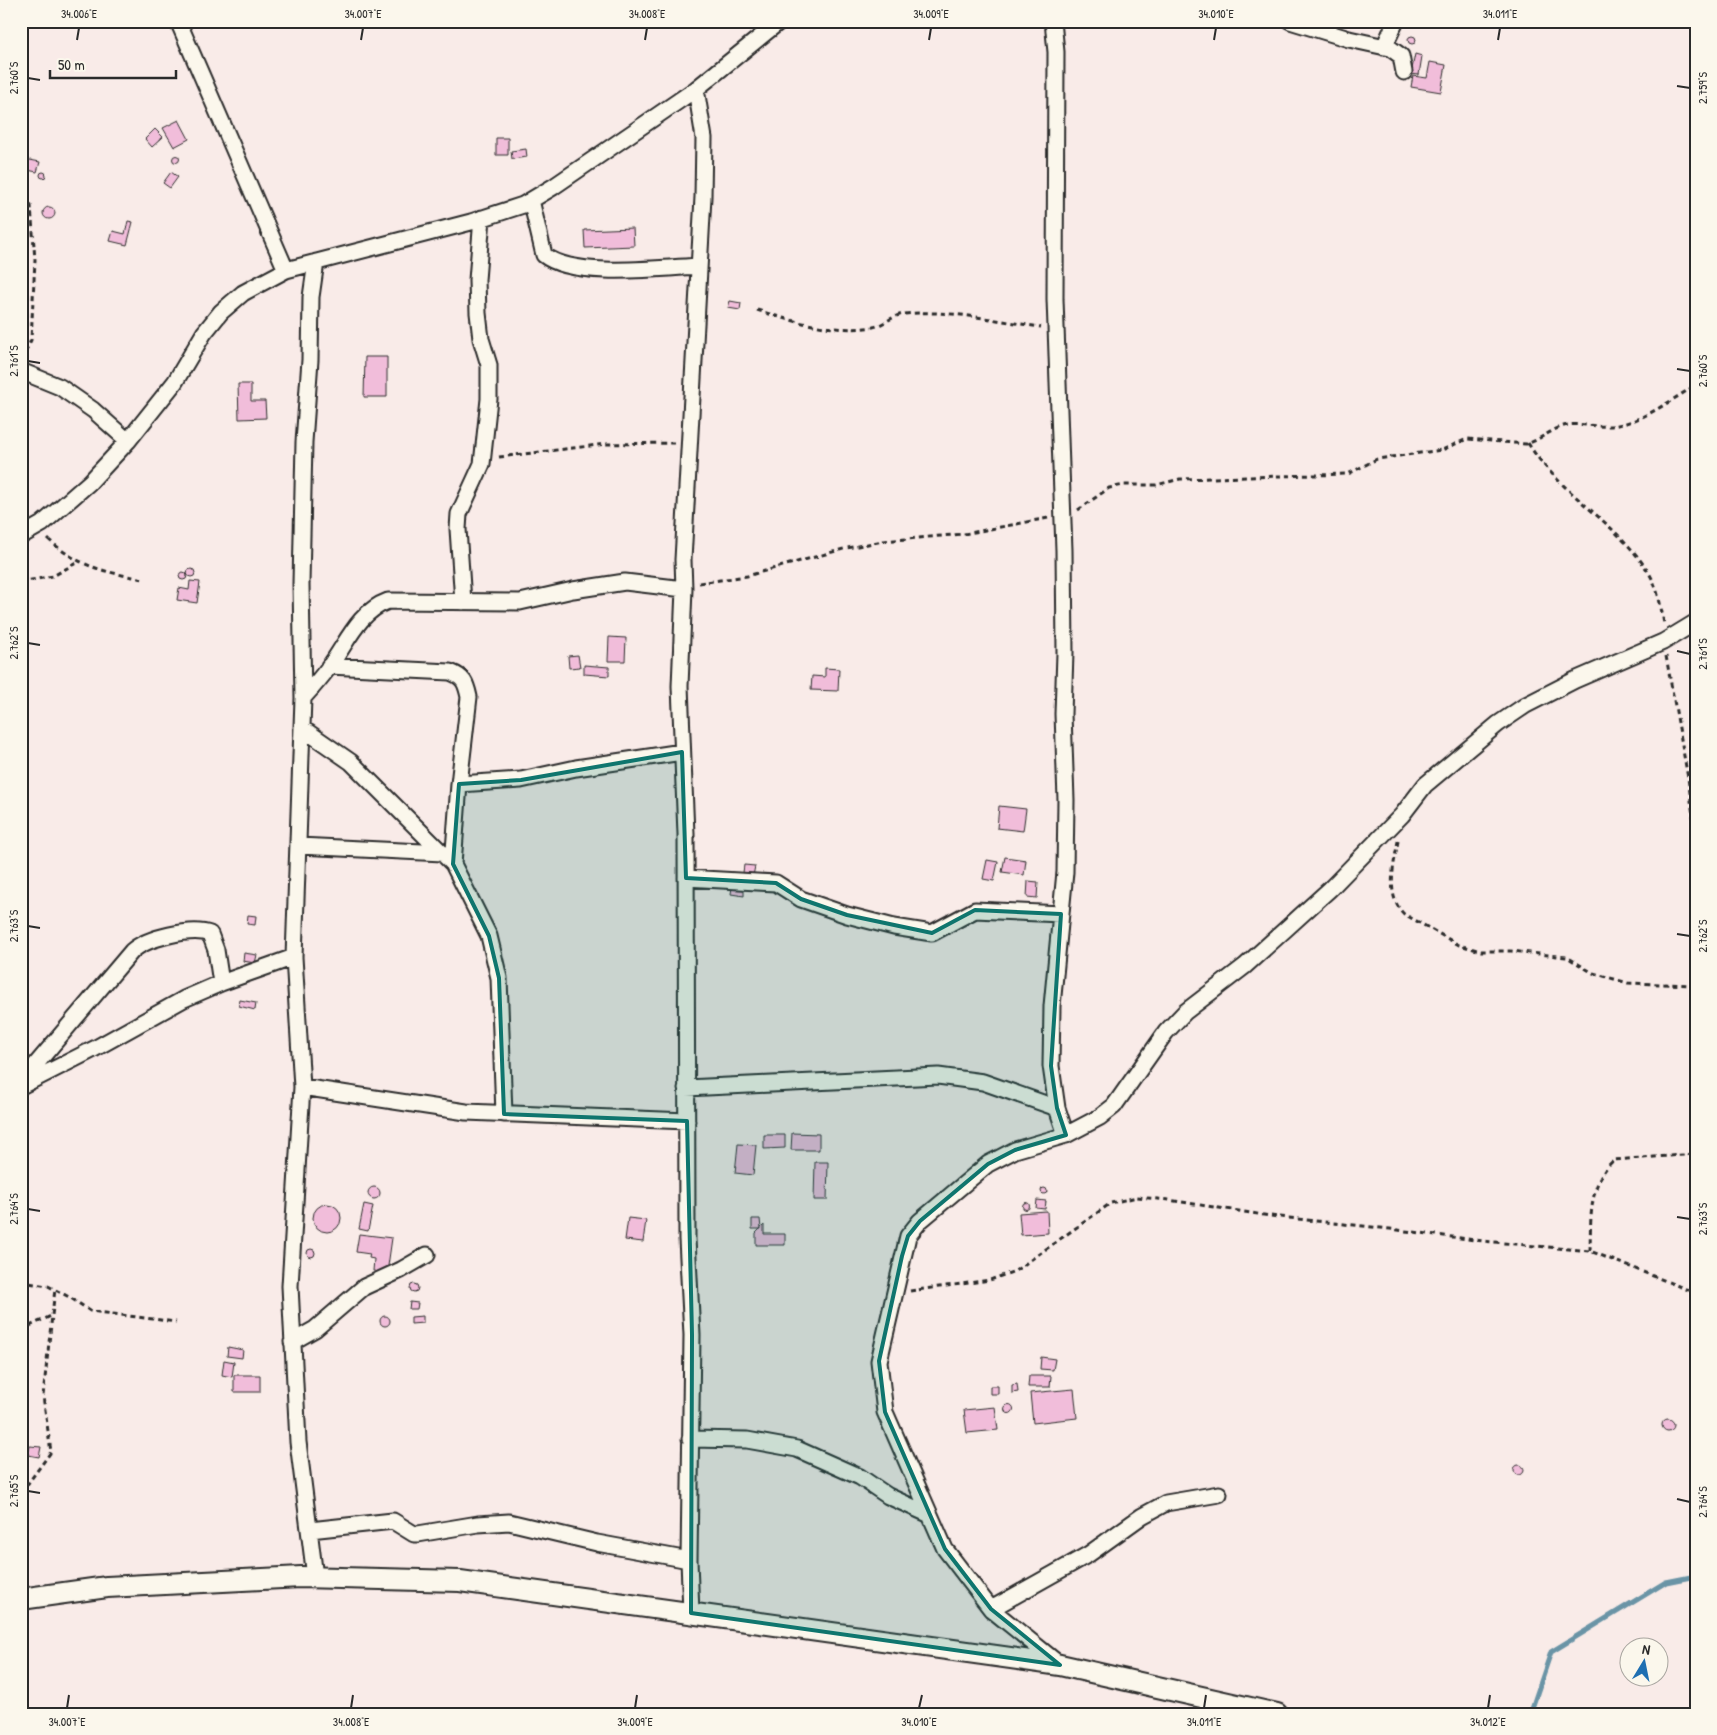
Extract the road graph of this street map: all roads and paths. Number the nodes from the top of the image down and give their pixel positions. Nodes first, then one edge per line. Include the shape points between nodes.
1 (178, 21) edge
2 (780, 21) edge
3 (1053, 21) edge
4 (1290, 21) edge
5 (1396, 21) edge
6 (1384, 47) junction
7 (1404, 72) dead end
8 (696, 89) junction
9 (21, 189) edge
10 (531, 200) junction
11 (482, 218) junction
12 (316, 262) junction
13 (699, 266) junction
14 (286, 270) junction
15 (757, 310) dead end
16 (1056, 330) junction
17 (21, 360) edge
18 (21, 371) edge
19 (1696, 385) edge
20 (128, 441) junction
21 (690, 443) junction
22 (1528, 443) junction
23 (483, 461) junction
24 (1063, 518) junction
25 (35, 528) junction
26 (21, 536) edge
27 (78, 562) junction
28 (144, 579) dead end
29 (21, 582) edge
30 (684, 587) junction
31 (463, 602) junction
32 (1696, 622) edge
33 (1665, 641) junction
34 (329, 666) junction
35 (303, 698) junction
36 (302, 728) junction
37 (682, 752) junction
38 (459, 784) junction
39 (1402, 815) junction
40 (1696, 838) edge
41 (299, 846) junction
42 (443, 853) junction
43 (454, 864) junction
44 (686, 878) junction
45 (1061, 914) junction
46 (294, 957) junction
47 (221, 982) junction
48 (1696, 984) edge
49 (21, 1084) edge
50 (302, 1087) junction
51 (686, 1088) junction
52 (1056, 1108) junction
53 (504, 1114) junction
54 (686, 1122) junction
55 (1066, 1135) junction
56 (1696, 1154) edge
57 (1590, 1251) junction
58 (427, 1255) dead end
59 (21, 1282) edge
60 (55, 1289) junction
61 (894, 1293) junction
62 (1696, 1293) edge
63 (54, 1315) junction
64 (176, 1322) dead end
65 (21, 1330) edge
66 (292, 1342) junction
67 (690, 1439) junction
68 (21, 1493) edge
69 (1219, 1494) dead end
70 (928, 1514) junction
71 (310, 1530) junction
72 (689, 1560) junction
73 (315, 1578) junction
74 (21, 1599) edge
75 (992, 1609) junction
76 (691, 1613) junction
77 (1060, 1665) junction
78 (1277, 1714) edge

1 - 14 street
2 - 8 street
3 - 16 street via 1056,52
4 - 6 street
5 - 6 street
6 - 7 street via 1401,56
8 - 10 street
8 - 13 street via 704,138
9 - 17 path via 31,206 35,260 31,340
10 - 11 street
10 - 13 street via 544,256 558,264 610,270
11 - 12 street
11 - 23 street via 478,313 489,365
12 - 14 street
12 - 35 street via 311,297 304,442
13 - 21 street
14 - 20 street via 243,293 221,312 174,382
15 - 16 path via 804,323 847,328 875,327 903,314 960,316
16 - 24 street
18 - 20 street via 60,387 93,410
19 - 22 path via 1630,422 1612,426 1570,424
20 - 25 street via 90,482
21 - 23 path via 606,444
21 - 30 street
22 - 24 path via 1467,439 1442,450 1377,459 1348,474 1180,479 1117,486
22 - 33 path via 1566,488 1639,558 1653,583
23 - 31 street via 459,514
24 - 30 path via 865,545 747,576
24 - 45 street via 1065,653 1062,714 1066,800
25 - 26 street
25 - 27 path
27 - 28 path
27 - 29 path via 52,576
30 - 31 street via 625,582 520,602
30 - 37 street via 680,639
31 - 34 street via 388,601 374,606 343,643
32 - 33 street
33 - 39 street via 1526,705 1425,785
33 - 40 path
34 - 35 street
34 - 38 street via 450,672 461,676 469,697
35 - 36 street
36 - 41 street
36 - 42 street via 351,762
37 - 38 street via 521,780
37 - 44 street
38 - 43 street
39 - 48 path via 1392,877 1396,907 1426,928 1459,945 1481,951 1567,957 1593,974 1628,983
39 - 55 street via 1315,903 1245,966 1185,1012 1166,1032 1114,1106 1100,1118
41 - 42 street
41 - 46 street
42 - 43 street
43 - 53 street via 489,936 499,978
44 - 45 street via 776,883 801,900 847,915 932,933 975,910
44 - 51 street
45 - 52 street via 1052,1006 1051,1066
46 - 47 street
46 - 50 street
47 - 49 street
47 - 49 street via 210,934 196,931 143,943 132,951
50 - 53 street via 466,1112
50 - 66 street via 290,1286
51 - 52 street via 938,1076 983,1082
51 - 54 street
52 - 55 street
53 - 54 street
54 - 67 street via 692,1335
55 - 61 street via 1015,1150 988,1164 920,1221 908,1236
56 - 57 path via 1614,1160 1601,1177 1592,1202
57 - 61 path via 1483,1241 1137,1198 1111,1203 1015,1271 990,1280
57 - 62 path
58 - 66 street via 364,1287 315,1329
59 - 60 path
60 - 63 path
60 - 64 path via 90,1311
61 - 70 street via 879,1361 885,1412
63 - 65 path
63 - 68 path via 43,1396 51,1452
66 - 71 street via 298,1442
67 - 70 street via 747,1440 797,1449 860,1477 888,1496
67 - 72 street
69 - 75 street via 1166,1503 1142,1516 1090,1554
70 - 75 street via 945,1549
71 - 72 street via 393,1521 418,1534 509,1522
71 - 73 street
72 - 76 street
73 - 74 street via 107,1587
73 - 76 street via 460,1581
75 - 77 street
76 - 77 street
77 - 78 street

